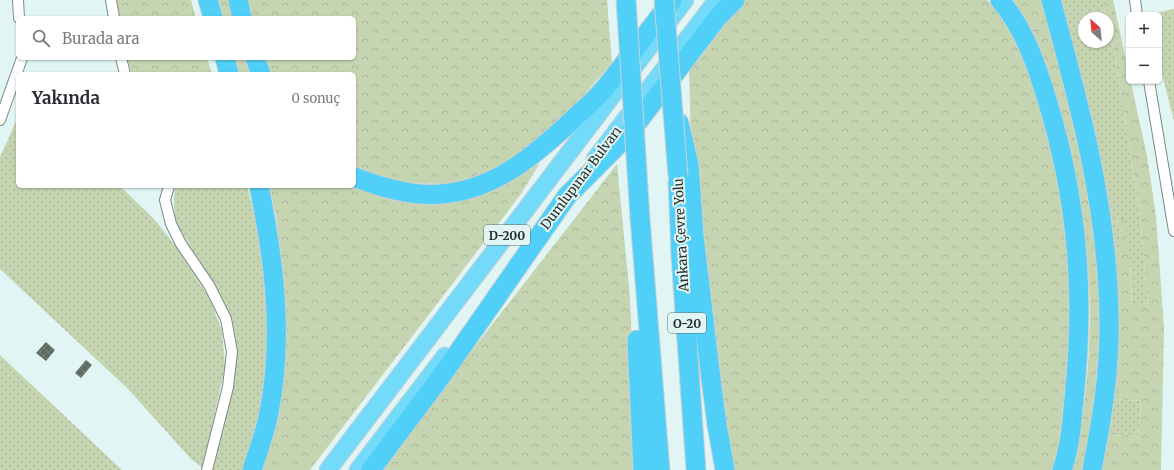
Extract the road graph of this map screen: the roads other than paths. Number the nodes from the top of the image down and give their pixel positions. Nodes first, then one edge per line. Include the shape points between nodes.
1 (18, 0) edge
2 (111, 0) edge
3 (208, 0) edge
4 (238, 0) edge
5 (618, 0) edge
6 (626, 0) edge
7 (664, 0) edge
8 (672, 0) edge
9 (686, 0) edge
10 (717, 0) edge
11 (735, 0) edge
12 (1000, 0) edge
13 (1051, 0) edge
14 (1135, 0) edge
15 (1137, 12) edge
16 (19, 16) edge
17 (114, 16) edge
18 (212, 16) edge
19 (242, 16) edge
20 (628, 41) junction
21 (21, 60) edge
22 (122, 60) edge
23 (226, 60) edge
24 (256, 60) edge
25 (17, 72) edge
26 (124, 72) edge
27 (228, 72) edge
28 (260, 72) edge
29 (16, 75) edge
30 (1150, 84) edge
31 (0, 120) edge
32 (684, 170) junction
33 (356, 178) edge
34 (169, 188) edge
35 (260, 188) edge
36 (567, 196) junction
37 (1172, 200) edge
38 (1174, 231) edge
39 (644, 254) junction
40 (207, 470) edge
41 (252, 470) edge
42 (328, 470) edge
43 (358, 470) edge
44 (371, 470) edge
45 (643, 470) edge
46 (660, 470) edge
47 (696, 470) edge
48 (725, 470) edge
49 (1062, 470) edge
50 (1092, 470) edge

1 - 16 street
2 - 17 street
3 - 18 highway
4 - 19 highway
5 - 20 highway, bridge
6 - 20 highway, O-20, bridge
7 - 32 highway, Ankara Çevre Yolu / O-20, bridge via 671,88
8 - 33 highway via 603,91 539,152 490,182 446,193 420,194 395,190
9 - 42 highway, Dumlupınar Bulvarı / D-200
10 - 36 highway, Dumlupınar Bulvarı / D-200
11 - 36 highway via 718,17 627,136
12 - 49 highway via 1018,25 1040,73 1055,125 1075,224 1080,276 1080,321 1071,429
13 - 50 highway via 1094,168 1108,275 1109,325 1106,371 1099,436
14 - 15 street
20 - 39 highway, O-20, bridge
21 - 25 street
22 - 26 street
23 - 27 highway
24 - 28 highway
29 - 31 street
30 - 37 street
32 - 47 highway, Ankara Çevre Yolu / O-20 via 681,256
32 - 48 highway
34 - 40 street via 166,200 170,224 208,285 226,320 232,352 228,387
35 - 41 highway via 270,236 277,337 269,412
36 - 43 highway, Dumlupınar Bulvarı / D-200
36 - 44 highway via 443,374
37 - 38 street
39 - 45 highway via 636,310
39 - 46 highway, O-20

